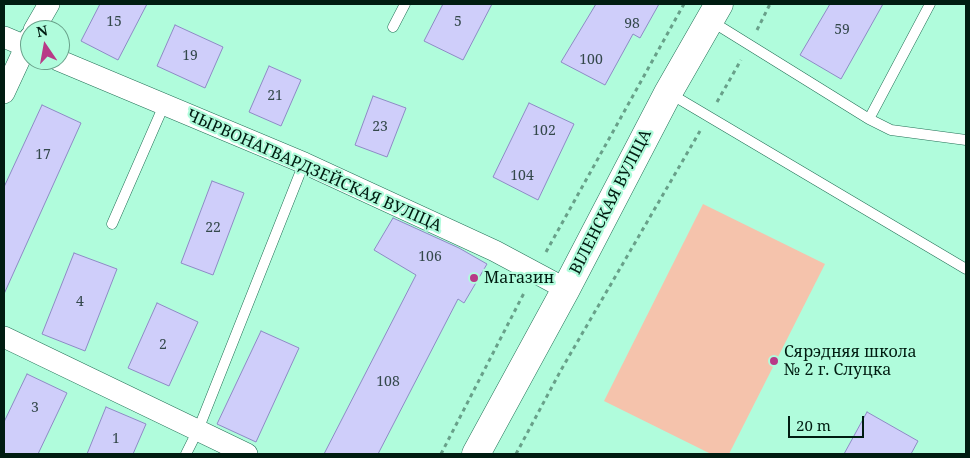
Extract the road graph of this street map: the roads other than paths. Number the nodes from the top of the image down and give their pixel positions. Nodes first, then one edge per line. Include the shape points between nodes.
1 (48, 4) edge
2 (405, 4) edge
3 (930, 4) edge
4 (714, 12) edge
5 (40, 20) edge
6 (393, 27) dead end
7 (4, 37) edge
8 (20, 39) edge
9 (20, 60) edge
10 (70, 65) edge
11 (4, 93) edge
12 (668, 93) junction
13 (164, 105) junction
14 (869, 119) junction
15 (966, 140) edge
16 (304, 163) junction
17 (112, 224) dead end
18 (966, 269) edge
19 (566, 289) junction
20 (4, 337) edge
21 (198, 430) junction
22 (186, 454) edge
23 (247, 454) edge
24 (476, 454) edge

1 - 5 street
2 - 6 lane
3 - 14 lane
4 - 12 main road, ВІЛЕНСКАЯ ВУЛІЦА
4 - 14 lane via 748,46
7 - 8 street
9 - 11 street
10 - 13 street, ЧЫРВОНАГВАРДЗЕЙСКАЯ ВУЛІЦА
12 - 18 lane
12 - 19 main road, ВІЛЕНСКАЯ ВУЛІЦА
13 - 16 street, ЧЫРВОНАГВАРДЗЕЙСКАЯ ВУЛІЦА
13 - 17 lane
14 - 15 lane via 892,130
16 - 19 street, ЧЫРВОНАГВАРДЗЕЙСКАЯ ВУЛІЦА
16 - 21 lane
19 - 24 main road, ВІЛЕНСКАЯ ВУЛІЦА
20 - 21 street
21 - 22 lane
21 - 23 street

